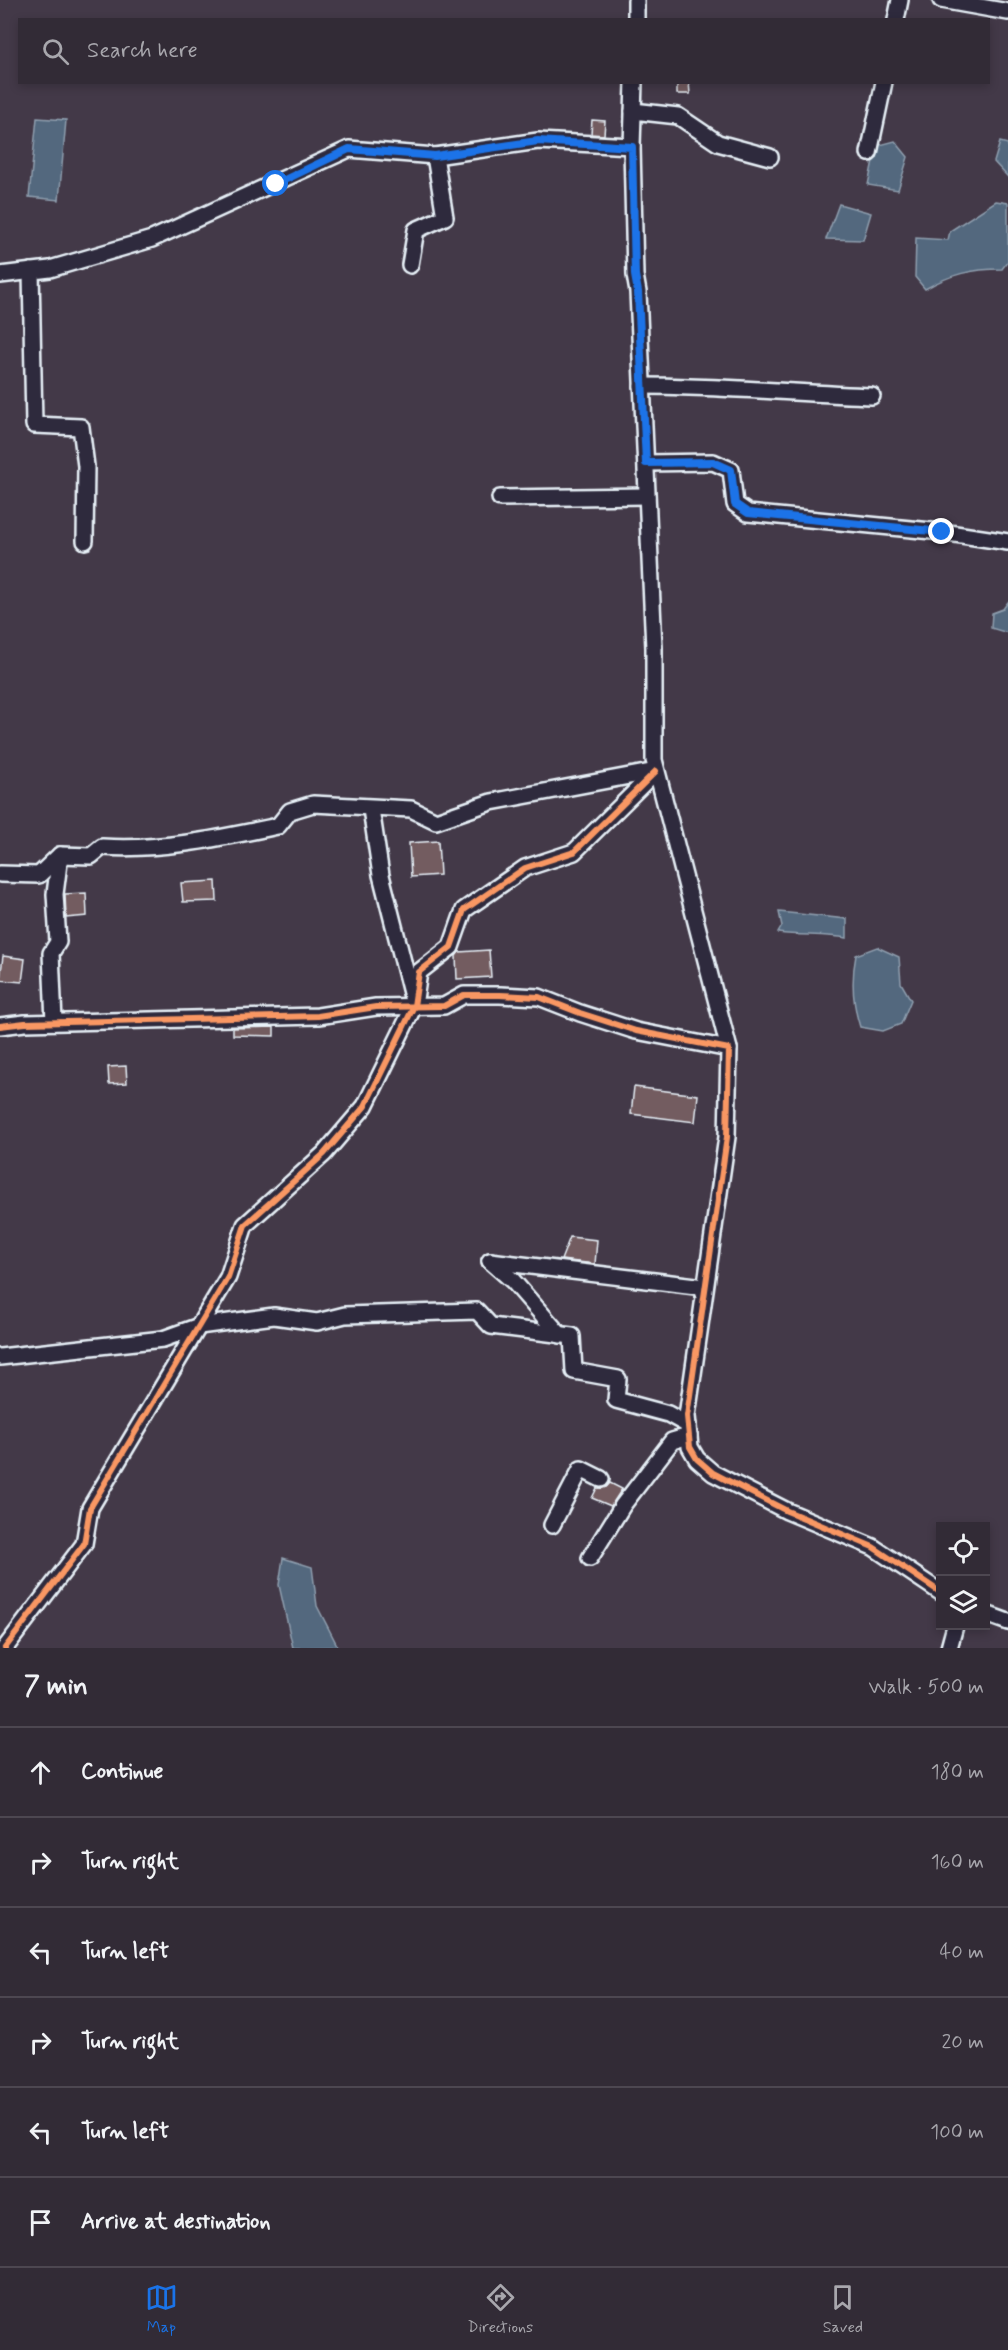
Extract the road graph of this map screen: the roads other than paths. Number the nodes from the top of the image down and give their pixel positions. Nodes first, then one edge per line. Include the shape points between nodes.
1 (636, 0) edge
2 (900, 0) edge
3 (941, 0) edge
4 (1008, 12) edge
5 (636, 18) edge
6 (896, 18) edge
7 (634, 84) edge
8 (884, 84) edge
9 (633, 111) junction
10 (632, 147) junction
11 (869, 153) dead end
12 (435, 156) junction
13 (770, 157) dead end
14 (410, 265) dead end
15 (31, 271) junction
16 (0, 275) edge
17 (642, 386) junction
18 (872, 396) dead end
19 (646, 463) junction
20 (647, 496) junction
21 (500, 498) dead end
22 (85, 541) dead end
23 (1008, 542) edge
24 (656, 771) junction
25 (371, 809) junction
26 (60, 855) junction
27 (0, 874) edge
28 (414, 1006) junction
29 (54, 1022) junction
30 (0, 1026) edge
31 (729, 1049) junction
32 (704, 1287) junction
33 (199, 1326) junction
34 (560, 1335) junction
35 (0, 1357) edge
36 (688, 1430) junction
37 (601, 1479) dead end
38 (552, 1525) dead end
39 (590, 1558) dead end
40 (936, 1589) edge
41 (990, 1615) edge
42 (1008, 1622) edge
43 (954, 1630) edge
44 (5, 1648) edge
45 (949, 1648) edge

1 - 5 street
2 - 6 street
3 - 4 street
7 - 9 street
8 - 11 street
9 - 10 street
9 - 13 street via 678,116 718,143
10 - 12 street via 538,141
10 - 17 street
12 - 14 street via 445,217 416,230
12 - 15 street via 349,149 152,239
15 - 16 street
15 - 22 street via 33,425 81,427 86,465
17 - 18 street via 712,386
17 - 19 street
19 - 20 street
19 - 23 street via 713,462 731,470 735,504 748,513
20 - 21 street
20 - 24 street
24 - 25 street via 491,802 436,821 411,809
24 - 28 street via 574,852 525,868 464,910 451,947 419,972
24 - 31 street
25 - 26 street via 313,804 291,811 278,826 214,839 142,850 102,847 91,856
25 - 28 street via 381,874
26 - 27 street via 39,875
26 - 29 street via 55,894 58,942 51,953
28 - 29 street via 318,1016
28 - 31 street via 444,1006 464,994 539,997 636,1031
28 - 33 street via 365,1106 324,1154 245,1225 228,1277
29 - 30 street
31 - 32 street via 727,1137
32 - 34 street via 490,1261
32 - 36 street
33 - 34 street via 274,1316 317,1322 345,1315 477,1311 491,1326
33 - 35 street via 163,1340
33 - 44 street via 90,1508 84,1544
34 - 36 street via 572,1336 574,1371 618,1379 615,1400 668,1414
36 - 39 street via 672,1441
36 - 40 street via 690,1447 713,1473 787,1511 873,1547
37 - 38 street via 581,1469
41 - 42 street
43 - 45 street

